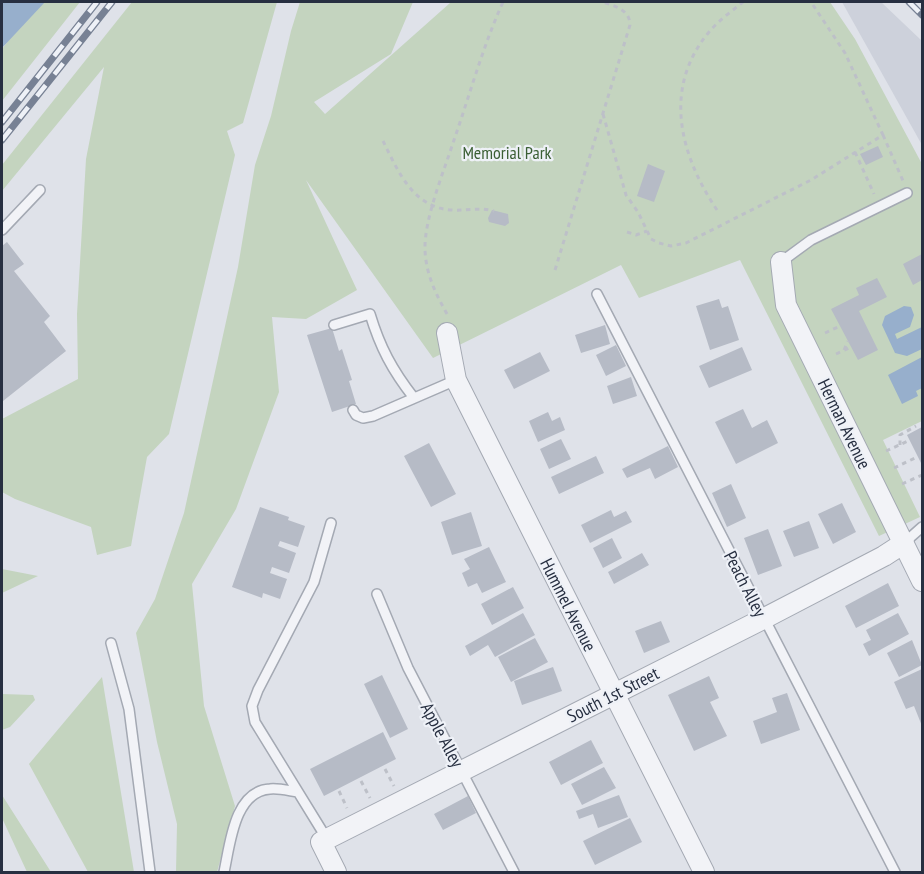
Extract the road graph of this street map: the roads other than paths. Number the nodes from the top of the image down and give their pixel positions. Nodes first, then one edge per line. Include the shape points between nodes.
1 (40, 190) dead end
2 (908, 193) road end
3 (2, 230) edge
4 (781, 262) joint
5 (597, 294) dead end
6 (334, 325) dead end
7 (448, 326) road end
8 (456, 380) junction
9 (414, 398) junction
10 (353, 410) dead end
11 (331, 523) dead end
12 (922, 527) edge
13 (904, 543) junction
14 (922, 581) edge
15 (377, 594) dead end
16 (763, 619) junction
17 (111, 643) dead end
18 (614, 695) junction
19 (462, 771) junction
20 (298, 792) junction
21 (324, 841) junction
22 (150, 873) edge
23 (224, 873) edge
24 (336, 873) edge
25 (514, 873) edge
26 (704, 873) edge
27 (894, 873) edge

1 - 3 lane
2 - 4 lane via 811,240
4 - 13 street, Herman Avenue via 786,305
5 - 16 lane, Peach Alley
6 - 9 lane via 370,314 385,355
7 - 8 street, Hummel Avenue
8 - 9 lane
8 - 18 street, Hummel Avenue
9 - 10 lane via 363,418
11 - 20 lane via 314,582 252,706 255,722
12 - 13 lane
13 - 14 street, Herman Avenue
13 - 16 street, South 1st Street
15 - 19 lane, Apple Alley via 408,668
16 - 18 street, South 1st Street
16 - 27 lane, Peach Alley
17 - 22 lane via 129,709
18 - 19 street, South 1st Street
18 - 26 street, Hummel Avenue
19 - 21 street, South 1st Street
19 - 25 lane, Apple Alley
20 - 21 lane
20 - 23 lane via 270,789 255,793 241,808
21 - 24 street

